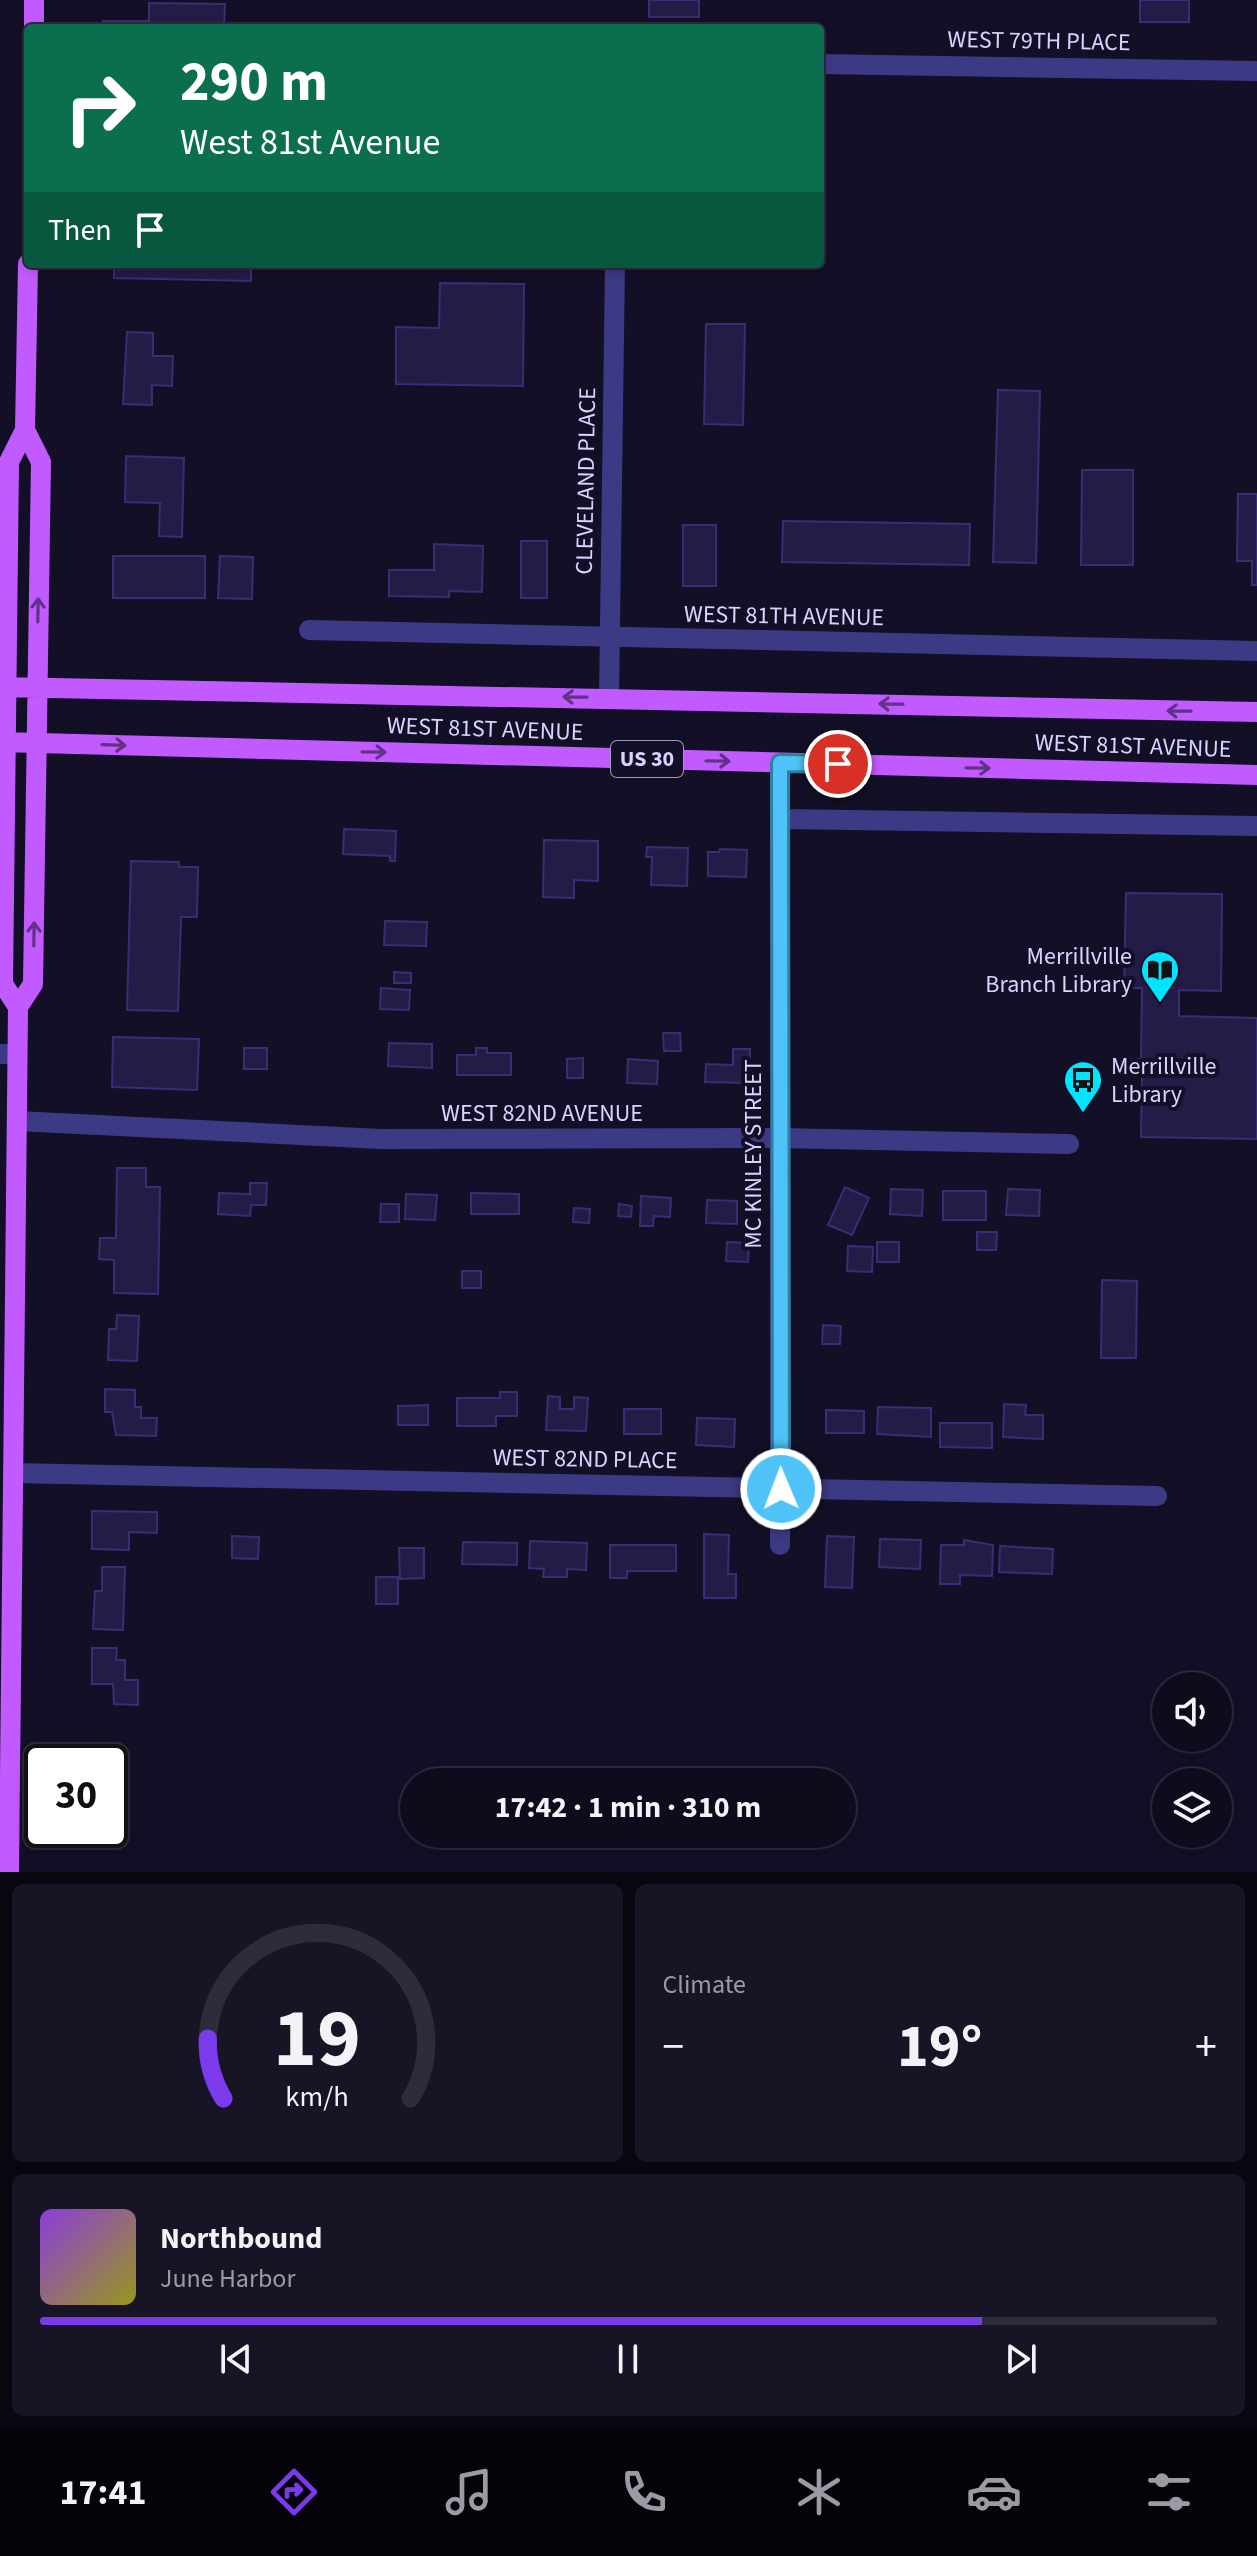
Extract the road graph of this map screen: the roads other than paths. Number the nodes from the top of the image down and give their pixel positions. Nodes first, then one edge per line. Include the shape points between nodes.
1 (34, 0) edge
2 (34, 24) edge
3 (824, 64) edge
4 (1257, 71) edge
5 (28, 268) edge
6 (615, 268) edge
7 (25, 430) junction
8 (4, 552) edge
9 (309, 630) dead end
10 (609, 638) junction
11 (1257, 651) edge
12 (3, 687) edge
13 (37, 688) junction
14 (609, 698) junction
15 (1257, 712) edge
16 (3, 742) edge
17 (36, 743) junction
18 (780, 763) junction
19 (1257, 775) edge
20 (782, 819) junction
21 (1257, 826) edge
22 (18, 1007) junction
23 (9, 1054) edge
24 (17, 1121) junction
25 (778, 1138) junction
26 (1069, 1144) dead end
27 (13, 1473) junction
28 (781, 1489) junction
29 (1157, 1496) dead end
30 (780, 1545) dead end
31 (5, 1747) edge
32 (9, 1872) edge

1 - 2 main road
3 - 4 street, WEST 79TH PLACE
5 - 7 main road
6 - 10 street, CLEVELAND PLACE
7 - 8 main road via 9,462
13 -> 7 main road via 41,462
8 - 12 main road
9 - 10 street, WEST 81TH AVENUE
10 - 11 street, WEST 81TH AVENUE
10 - 14 street, CLEVELAND PLACE
12 - 13 main road, WEST 81ST AVENUE
12 - 16 main road
14 -> 13 main road, WEST 81ST AVENUE
13 - 17 main road
15 -> 14 main road, WEST 81ST AVENUE
16 - 17 main road, WEST 81ST AVENUE / US 30
16 - 22 main road via 3,984
17 -> 18 main road, WEST 81ST AVENUE / US 30
22 -> 17 main road via 33,984
18 -> 19 main road, WEST 81ST AVENUE / US 30
18 - 20 street, MC KINLEY STREET
20 - 21 street
20 - 25 street, MC KINLEY STREET
22 - 23 main road
23 - 24 main road
24 - 25 street, WEST 82ND AVENUE via 381,1139
24 - 27 main road
25 - 26 street, WEST 82ND AVENUE
25 - 28 street, MC KINLEY STREET
27 - 28 street, WEST 82ND PLACE
27 - 31 main road
28 - 29 street, WEST 82ND PLACE
28 - 30 street, MC KINLEY STREET
31 - 32 main road

